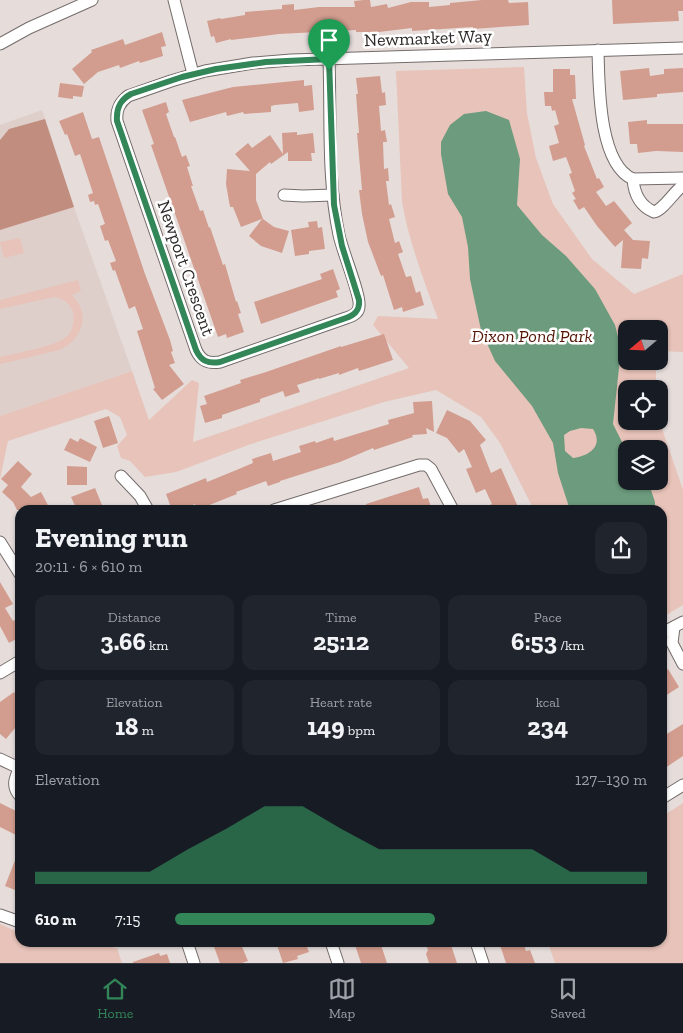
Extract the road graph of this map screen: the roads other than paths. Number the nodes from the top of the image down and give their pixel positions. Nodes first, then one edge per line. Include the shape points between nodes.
1 (92, 0) edge
2 (174, 0) edge
3 (0, 44) edge
4 (683, 48) edge
5 (598, 50) junction
6 (329, 59) junction
7 (192, 74) junction
8 (683, 178) edge
9 (633, 179) junction
10 (683, 185) edge
11 (284, 195) dead end
12 (333, 195) junction
13 (121, 476) dead end
14 (145, 505) edge
15 (290, 505) edge
16 (450, 505) edge
17 (0, 542) edge
18 (15, 566) edge
19 (680, 628) edge
20 (667, 632) edge
21 (15, 664) edge
22 (683, 664) edge
23 (0, 673) edge
24 (0, 759) edge
25 (15, 766) edge
26 (683, 785) edge
27 (667, 795) edge
28 (0, 915) edge
29 (15, 920) edge
30 (189, 947) edge
31 (333, 947) edge
32 (478, 947) edge
33 (194, 963) edge
34 (338, 963) edge
35 (483, 963) edge

1 - 3 street
2 - 7 street
4 - 5 street, Newmarket Way
5 - 6 street, Newmarket Way
5 - 9 street via 604,130 618,167
6 - 7 street, Newmarket Way via 253,63
6 - 12 street, Newport Crescent
7 - 12 street, Newport Crescent via 128,96 119,105 117,116 202,360 220,362 356,313 360,305 339,236
8 - 9 street
9 - 10 street via 636,195 654,212 662,208
11 - 12 street
13 - 14 street
15 - 16 street via 419,465 430,468
17 - 18 street
19 - 20 street
19 - 22 street via 672,644
21 - 23 street
24 - 25 street
26 - 27 street
28 - 29 street
30 - 33 street
31 - 34 street
32 - 35 street

